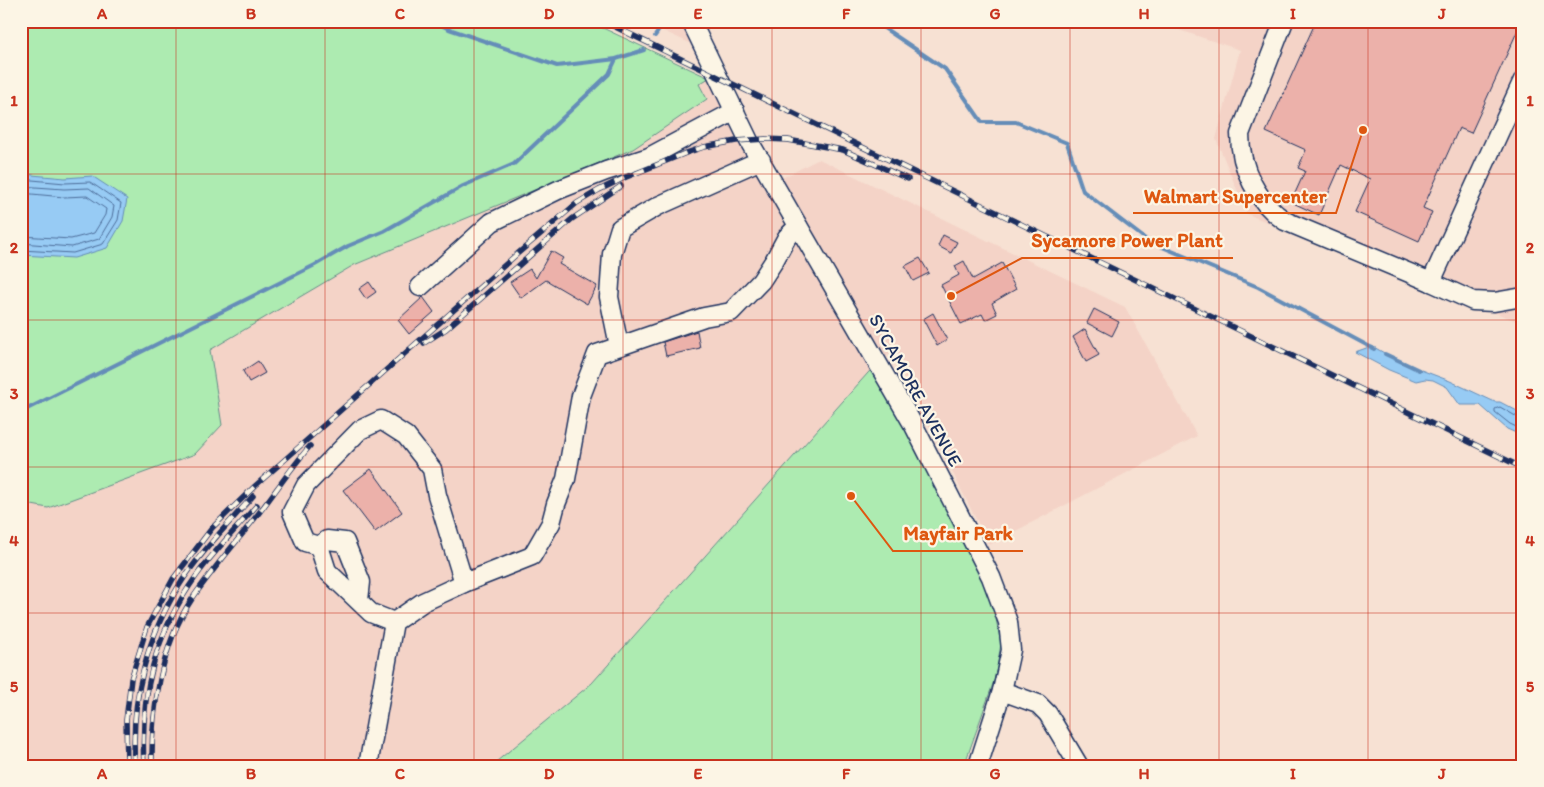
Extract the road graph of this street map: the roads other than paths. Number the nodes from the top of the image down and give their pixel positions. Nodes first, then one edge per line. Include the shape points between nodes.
1 (691, 21) edge
2 (1284, 21) edge
3 (1523, 80) edge
4 (735, 111) junction
5 (761, 160) junction
6 (798, 226) junction
7 (1431, 282) junction
8 (420, 287) dead end
9 (1523, 297) edge
10 (620, 346) junction
11 (319, 546) junction
12 (464, 584) junction
13 (359, 600) junction
14 (394, 622) junction
15 (1002, 691) junction
16 (368, 766) edge
17 (978, 766) edge
18 (1079, 766) edge

1 - 4 street, SYCAMORE AVENUE
2 - 7 street via 1240,134 1240,151 1261,200 1285,221
3 - 7 street
4 - 5 street, SYCAMORE AVENUE
4 - 8 street via 649,157 558,190 492,222
5 - 6 street, SYCAMORE AVENUE
5 - 10 street via 658,206 620,228 612,254 609,297
6 - 10 street via 787,237 761,281 731,312 704,317
6 - 15 street, SYCAMORE AVENUE via 914,426 991,577 1008,622 1011,650
7 - 9 street via 1472,301 1494,302
10 - 12 street via 597,354 581,396 566,479 551,523 532,556
11 - 12 street via 305,542 292,512 306,485 360,430 381,420 406,436 432,469
11 - 13 street via 327,571
11 - 13 street via 327,540 345,542 361,582
12 - 14 street via 424,602
13 - 14 street via 372,613
14 - 16 street
15 - 17 street, SYCAMORE AVENUE
15 - 18 street via 1038,704 1048,714

